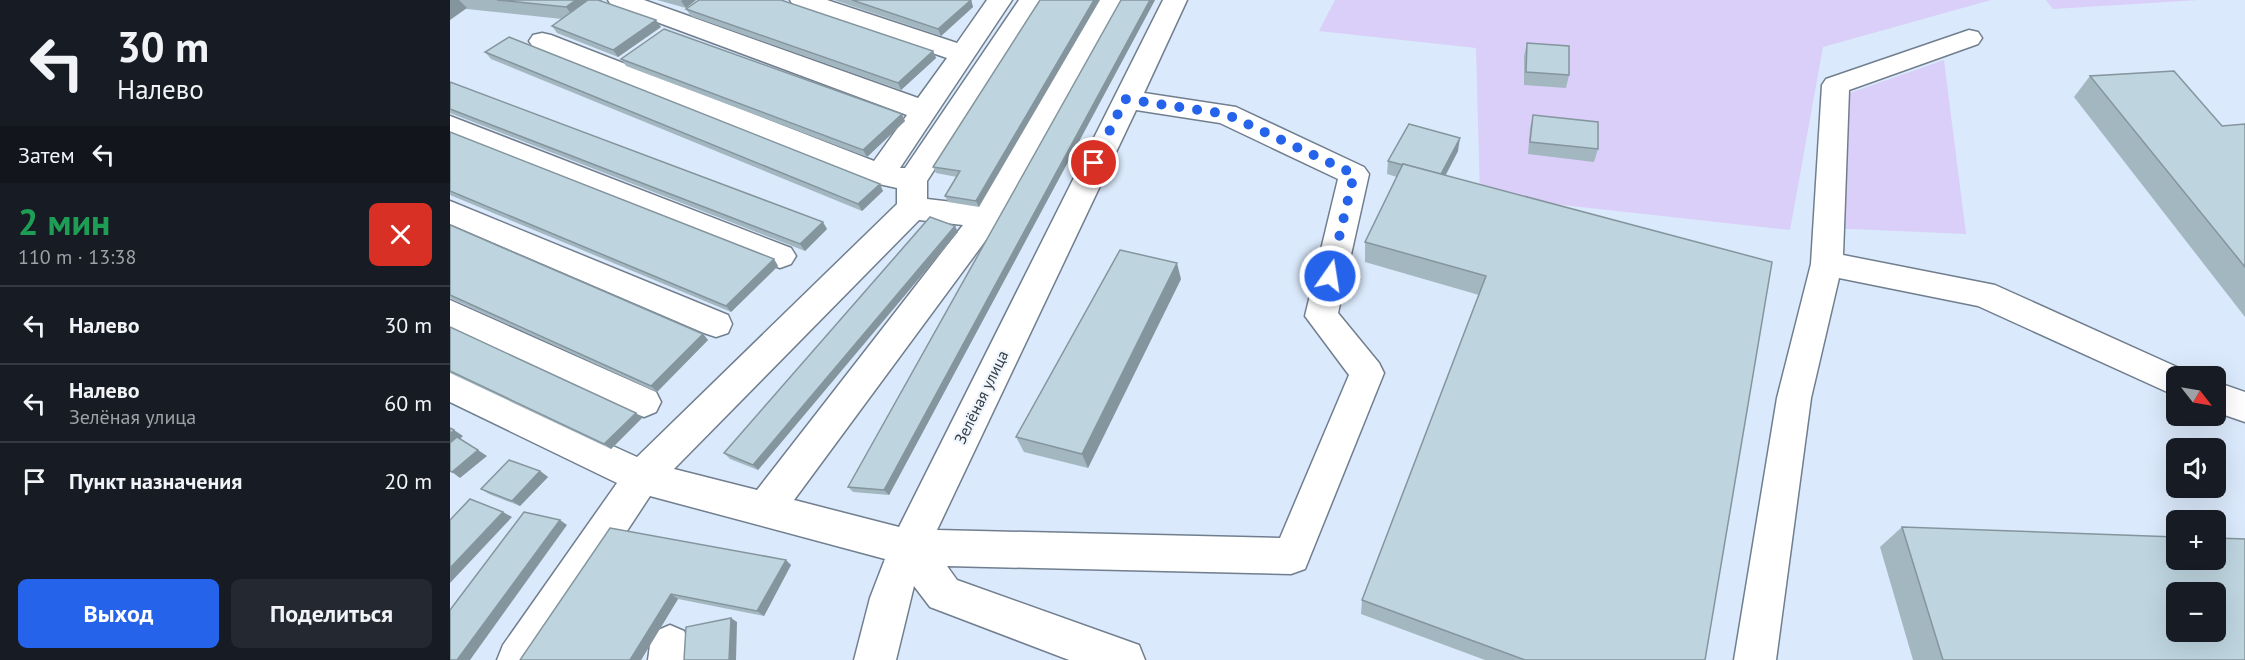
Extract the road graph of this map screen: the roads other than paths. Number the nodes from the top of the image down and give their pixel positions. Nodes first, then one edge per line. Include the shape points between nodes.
1 (620, 0) edge
2 (802, 0) edge
3 (1032, 0) edge
4 (1111, 0) edge
5 (1175, 0) edge
6 (995, 1) edge
7 (701, 5) edge
8 (669, 29) junction
9 (1969, 39) dead end
10 (542, 41) dead end
11 (963, 54) junction
12 (1125, 99) junction
13 (925, 111) junction
14 (450, 126) edge
15 (880, 175) junction
16 (912, 194) junction
17 (450, 212) edge
18 (986, 217) junction
19 (780, 256) dead end
20 (1827, 264) junction
21 (450, 313) edge
22 (716, 324) dead end
23 (2166, 377) edge
24 (450, 386) edge
25 (2226, 400) edge
26 (644, 402) dead end
27 (2245, 407) edge
28 (642, 477) junction
29 (766, 508) junction
30 (909, 547) junction
31 (1072, 650) edge
32 (518, 660) edge
33 (875, 660) edge
34 (1124, 660) edge
35 (1755, 660) edge

1 - 8 street
2 - 11 street
3 - 16 street
4 - 18 street
5 - 12 street, Зелёная улица
6 - 11 street
7 - 8 street
8 - 13 street
9 - 20 street via 1836,85
10 - 15 street via 623,63
11 - 13 street
12 - 30 street, Зелёная улица
12 - 30 street via 1226,114 1354,174 1321,316 1366,374 1291,556
13 - 15 street
14 - 19 street
15 - 16 street
16 - 18 street
16 - 28 street
17 - 22 street
18 - 29 street
20 - 23 street via 1984,294
20 - 35 street via 1794,398
21 - 26 street
24 - 28 street
25 - 27 street
28 - 29 street
28 - 32 street
29 - 30 street
30 - 31 street via 944,594
30 - 33 street, Зелёная улица via 890,598
31 - 34 street

